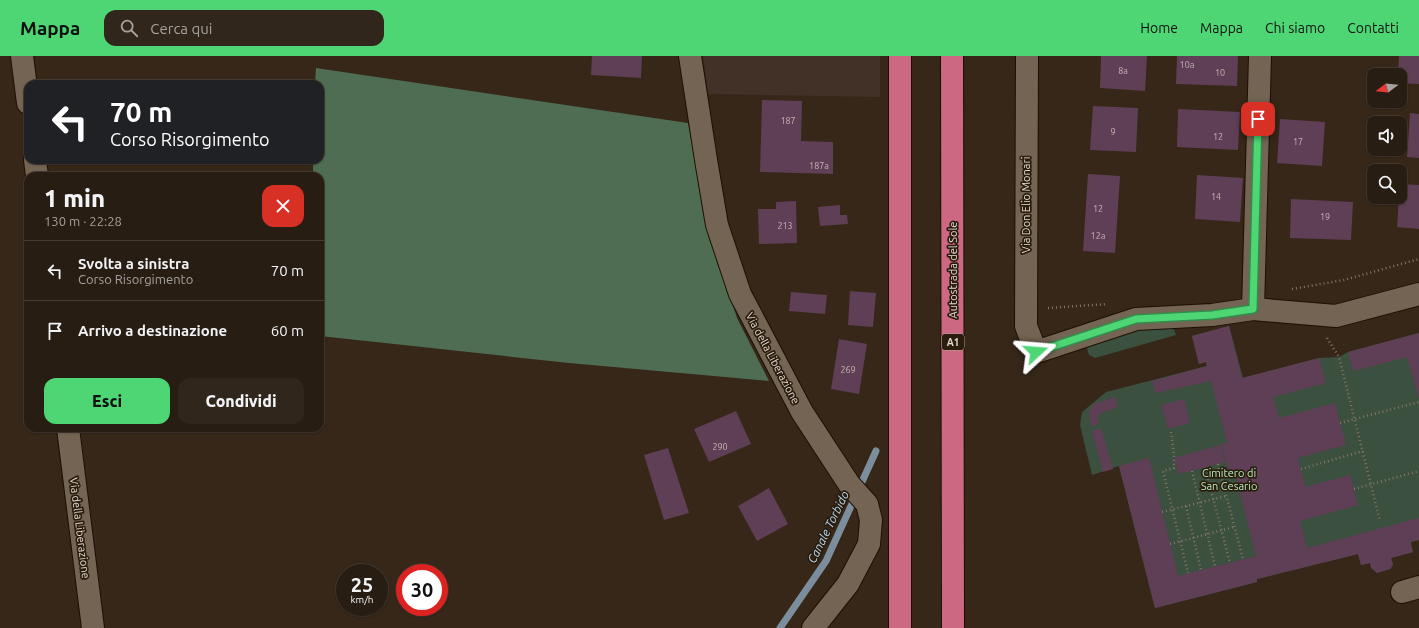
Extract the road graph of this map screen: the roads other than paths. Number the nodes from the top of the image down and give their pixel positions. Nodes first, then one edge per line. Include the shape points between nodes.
1 (22, 56) edge
2 (690, 56) edge
3 (900, 56) edge
4 (952, 56) edge
5 (1027, 56) edge
6 (1260, 56) edge
7 (25, 80) edge
8 (1419, 294) edge
9 (1253, 309) junction
10 (68, 432) edge
11 (93, 628) edge
12 (813, 628) edge
13 (900, 628) edge
14 (953, 628) edge

1 - 7 street
2 - 12 street, Via della Liberazione via 717,225 740,294 802,412 849,484 867,504 871,520 869,544 848,584
3 - 13 highway
4 - 14 highway, Autostrada del Sole / A1
5 - 9 street, Via Don Elio Monari via 1026,326 1036,352 1136,319 1212,315
6 - 9 street
8 - 9 street via 1336,316
10 - 11 street, Via della Liberazione

